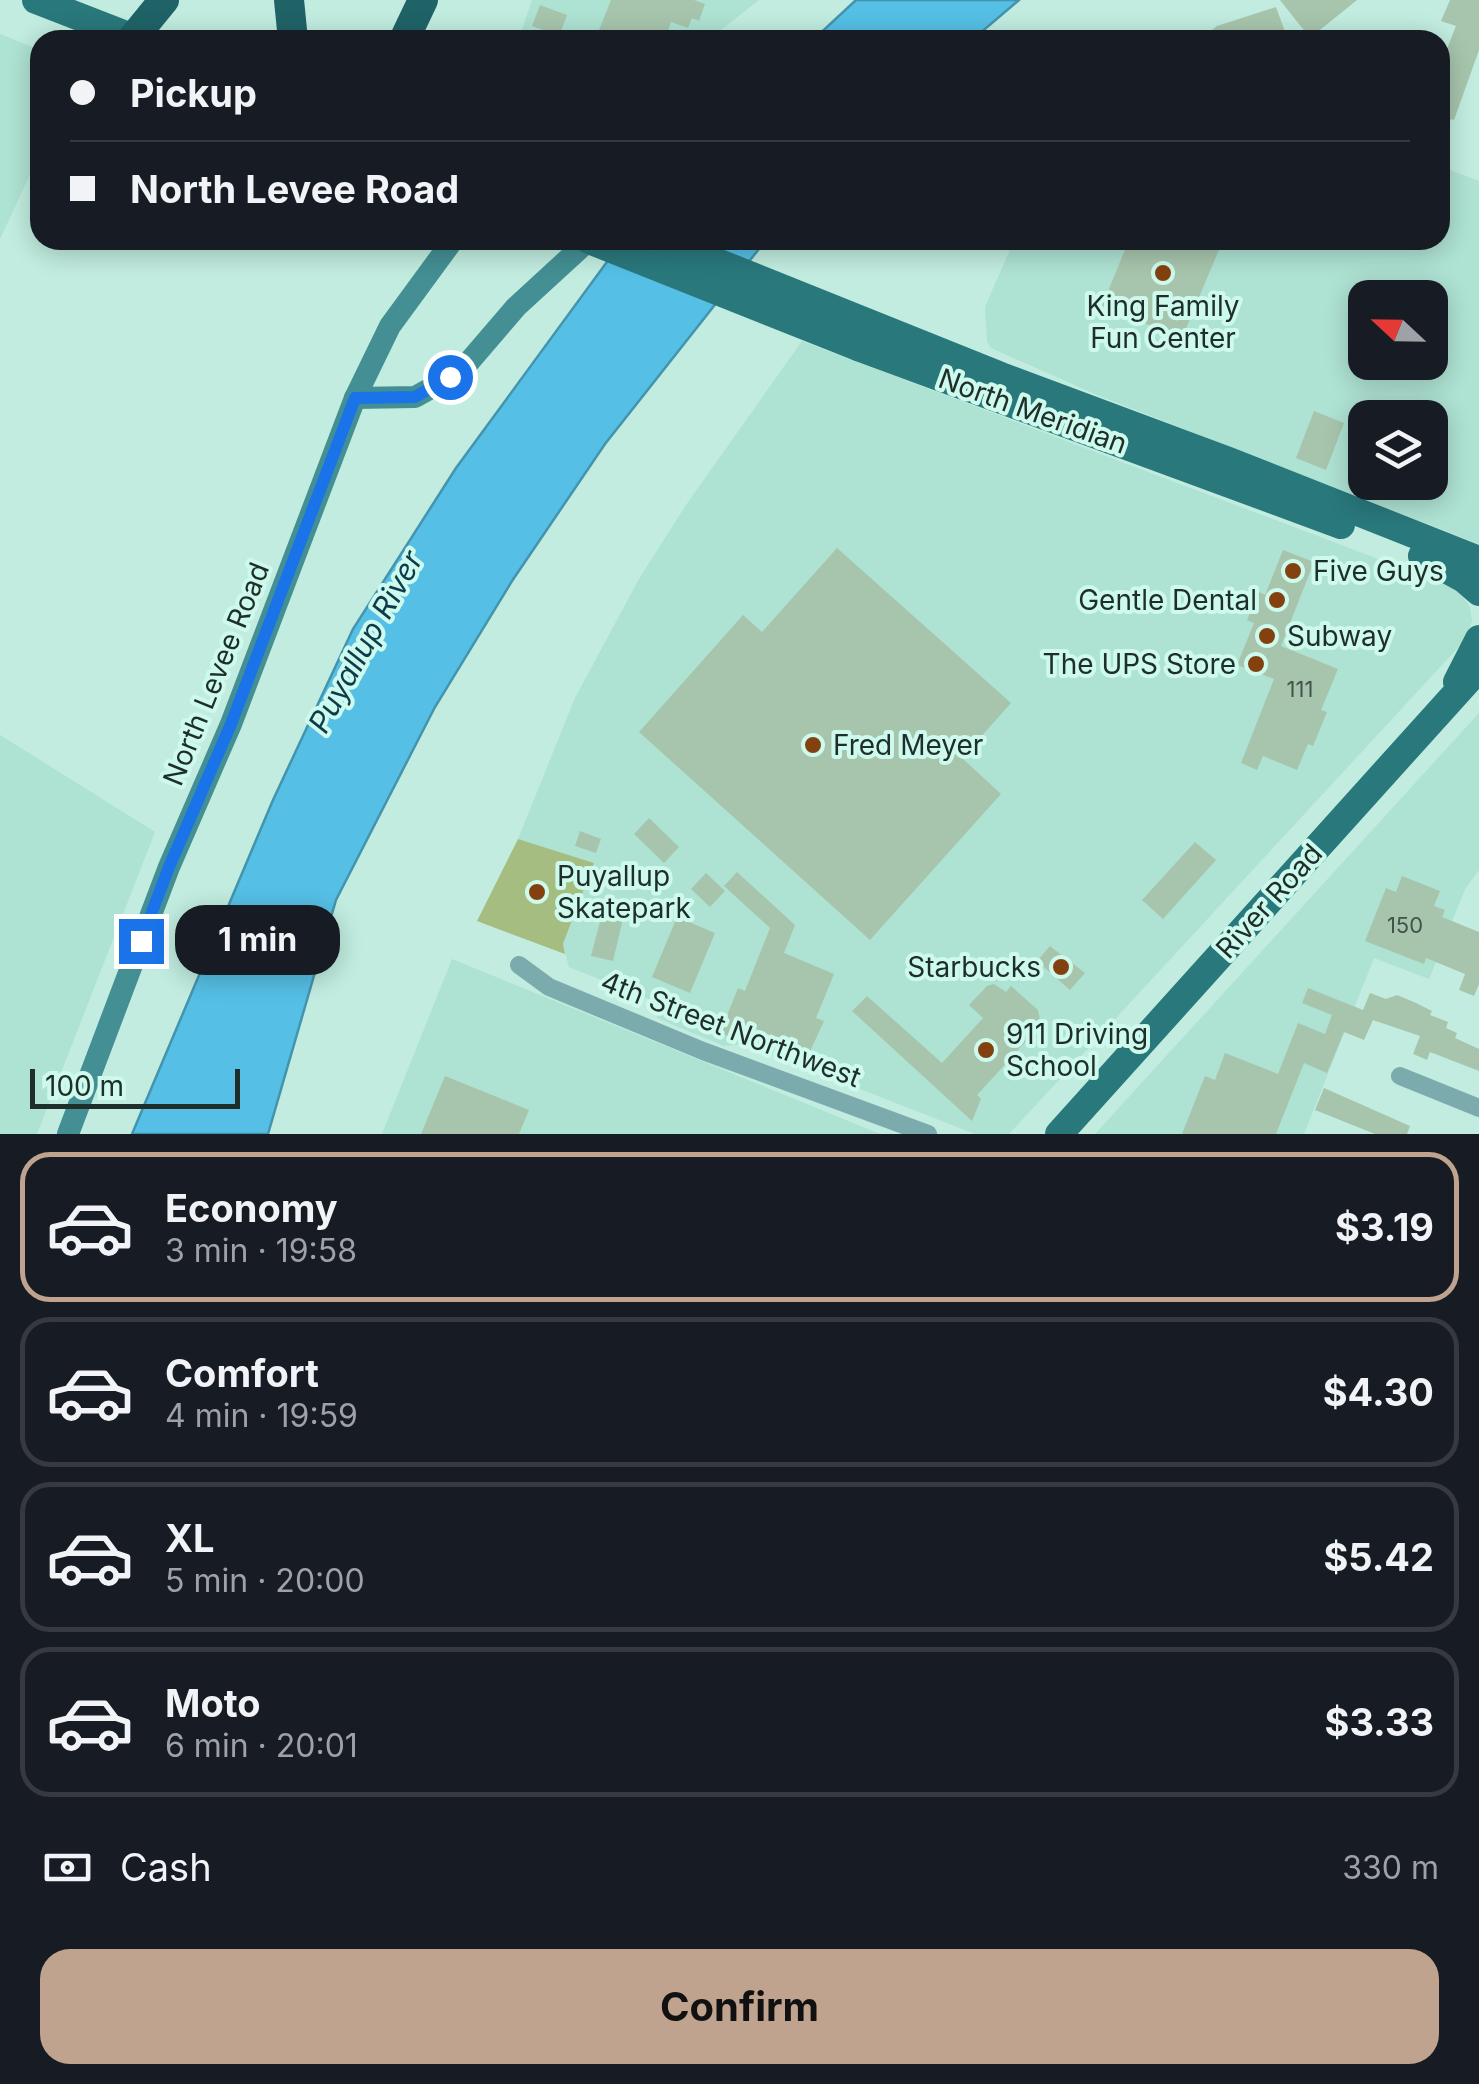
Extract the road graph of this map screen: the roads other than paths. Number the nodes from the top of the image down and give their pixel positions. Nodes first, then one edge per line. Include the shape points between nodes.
1 (36, 0) edge
2 (164, 0) edge
3 (289, 0) edge
4 (427, 0) edge
5 (113, 30) edge
6 (142, 30) edge
7 (292, 30) edge
8 (410, 30) edge
9 (422, 30) edge
10 (444, 250) edge
11 (578, 250) edge
12 (614, 250) edge
13 (687, 250) edge
14 (355, 398) junction
15 (1422, 556) junction
16 (1479, 560) edge
17 (1479, 575) edge
18 (1479, 592) edge
19 (1479, 639) edge
20 (1479, 668) edge
21 (1435, 717) junction
22 (519, 965) dead end
23 (1400, 1076) dead end
24 (1479, 1108) edge
25 (68, 1134) edge
26 (928, 1134) edge
27 (1059, 1134) edge

1 - 5 main road
2 - 6 highway
3 - 7 highway
4 - 8 highway
4 - 9 highway
10 - 14 street, North Levee Road via 390,326
11 - 14 street via 450,377 415,397
12 - 15 main road, North Meridian, bridge
13 - 16 main road, North Meridian
14 - 25 street, North Levee Road
15 - 17 main road, North Meridian
15 - 18 main road
19 - 21 main road
20 - 21 main road, River Road
21 - 27 main road, River Road
22 - 26 street, 4th Street Northwest via 549,988
23 - 24 street

